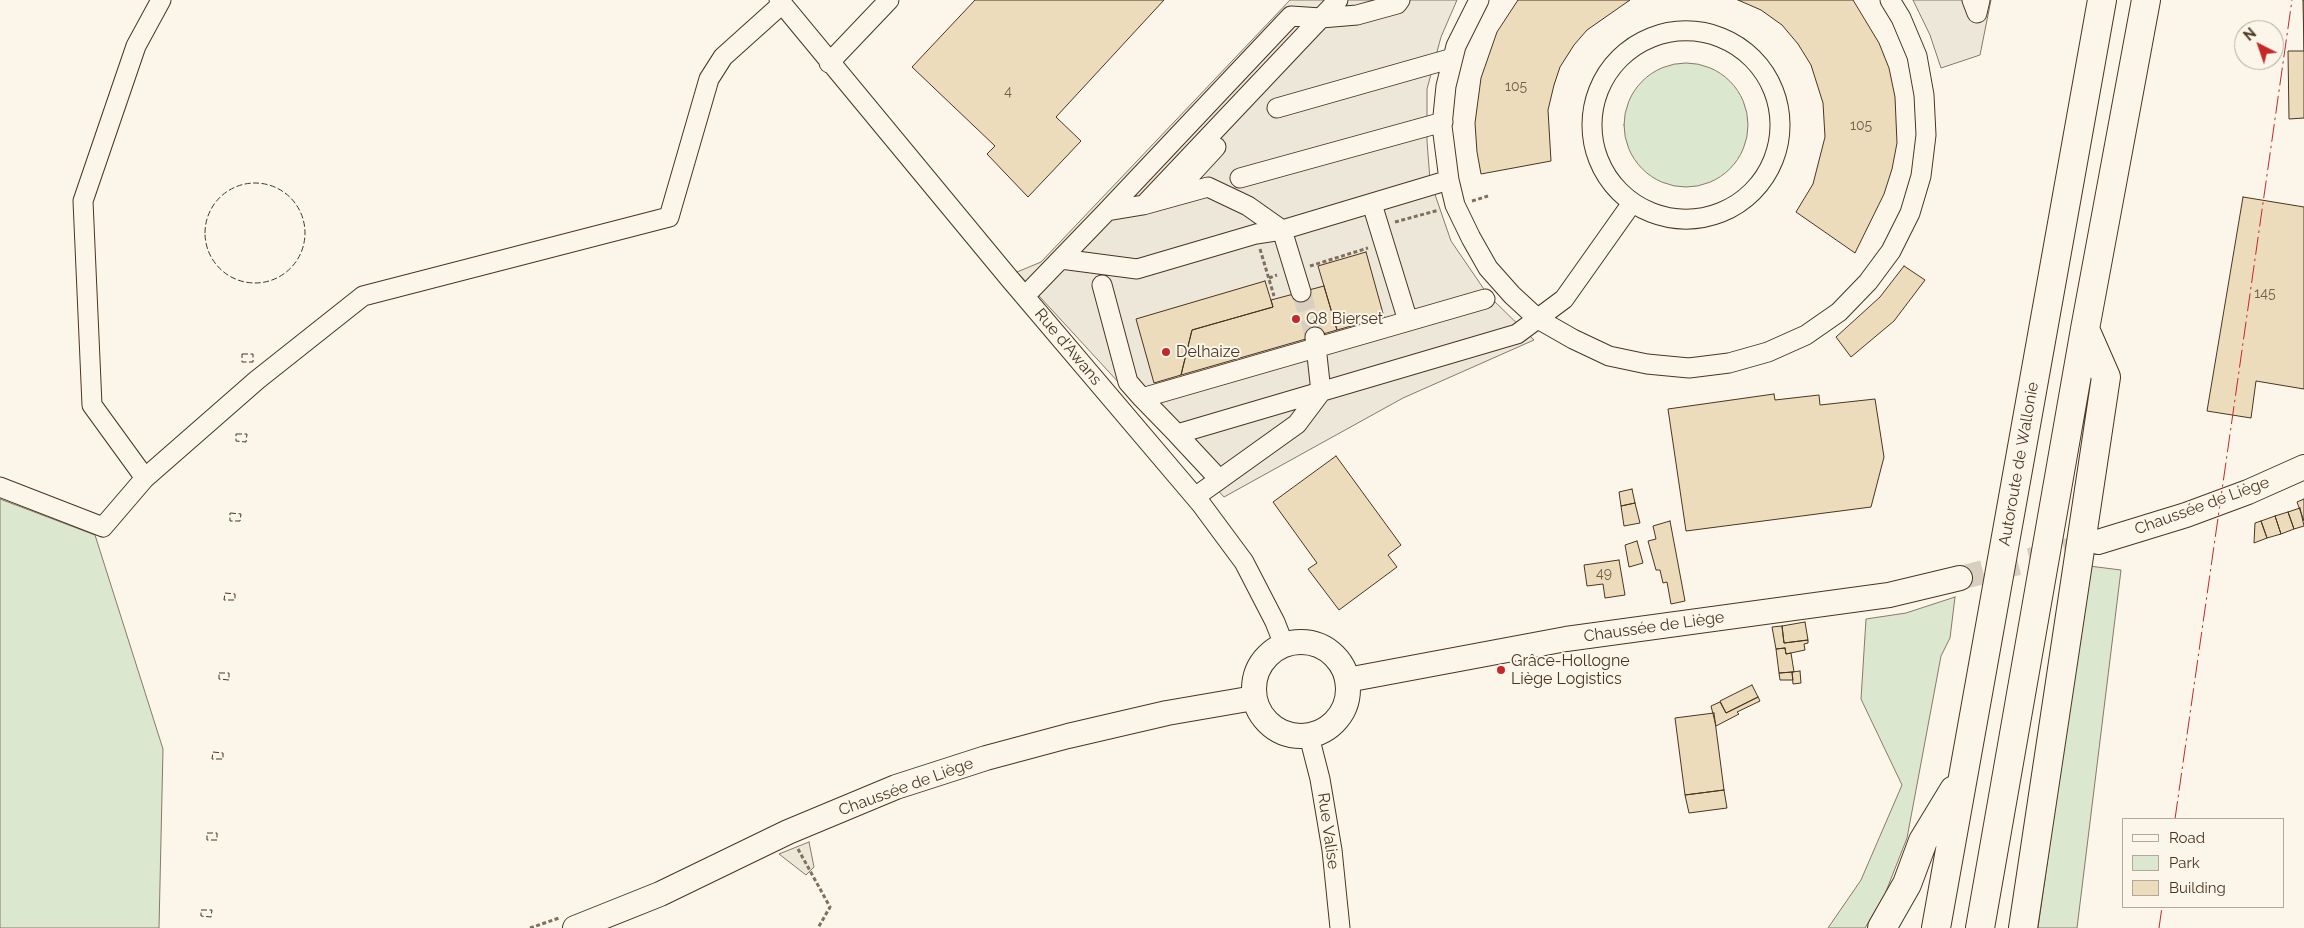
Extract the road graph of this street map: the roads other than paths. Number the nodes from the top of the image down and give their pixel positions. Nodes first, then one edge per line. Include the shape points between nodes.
1 (161, 0) edge
2 (889, 0) edge
3 (1400, 0) edge
4 (1480, 0) edge
5 (1890, 0) edge
6 (1972, 0) edge
7 (1980, 0) edge
8 (2102, 0) edge
9 (2146, 0) edge
10 (780, 2) edge
11 (1332, 12) edge
12 (1453, 58) junction
13 (829, 63) junction
14 (1277, 108) dead end
15 (1443, 122) junction
16 (1240, 178) dead end
17 (1449, 180) junction
18 (1169, 198) junction
19 (1632, 203) junction
20 (1372, 204) junction
21 (1143, 205) junction
22 (1107, 211) junction
23 (1282, 230) junction
24 (1061, 259) junction
25 (1102, 285) dead end
26 (1301, 292) tunnel mouth
27 (1025, 296) junction
28 (1485, 298) dead end
29 (1538, 319) junction
30 (1408, 321) junction
31 (2085, 329) junction
32 (1316, 342) junction
33 (1321, 392) junction
34 (1142, 398) junction
35 (1177, 434) junction
36 (2304, 467) edge
37 (145, 478) junction
38 (1219, 479) junction
39 (0, 487) edge
40 (1195, 497) junction
41 (2098, 542) tunnel mouth
42 (1960, 578) tunnel mouth
43 (1284, 645) junction
44 (1347, 680) junction
45 (1254, 698) junction
46 (1309, 736) junction
47 (1962, 776) junction
48 (1941, 899) junction
49 (575, 928) edge
50 (1340, 928) edge
51 (1882, 928) edge
52 (1918, 928) edge
53 (1936, 928) edge
54 (1980, 928) edge
55 (2023, 928) edge

1 - 37 street via 136,46 83,201 92,405
2 - 13 street
3 - 11 street via 1398,4 1357,15
4 - 12 street
5 - 29 street via 1917,56 1924,95 1926,135 1921,176 1910,213 1891,251 1868,282 1838,312 1806,335 1768,352 1729,363 1689,368 1610,356
6 - 7 street via 1977,13
8 - 47 highway, Autoroute de Wallonie
9 - 31 highway
10 - 13 street, Rue d'Awans
10 - 37 street via 723,57 709,79 669,217 364,296 257,380
11 - 18 street
11 - 21 street
11 - 22 street via 1291,16
12 - 14 street
12 - 15 street via 1446,86
13 - 27 street, Rue d'Awans
15 - 16 street
15 - 17 street
17 - 20 street
17 - 29 street via 1455,205 1488,268
18 - 21 street
18 - 23 street via 1208,187 1248,206
19 - 19 street via 1651,213 1683,220 1716,215 1744,199 1764,177 1777,150 1780,120 1774,91 1759,65 1736,45 1709,33 1679,31 1650,37 1624,53 1604,78 1592,108 1592,141 1603,172
19 - 29 street via 1564,299
20 - 23 street
20 - 30 street
21 - 22 street
22 - 24 street
23 - 24 street via 1256,234 1137,269
23 - 26 street
24 - 27 street
25 - 34 street via 1128,382
27 - 40 street, Rue d'Awans
28 - 30 street
29 - 33 street via 1517,334
30 - 32 street
31 - 54 highway
31 - 55 highway via 2106,377
32 - 33 street
32 - 34 street
33 - 35 street
33 - 38 street via 1297,424
34 - 35 street
35 - 38 street
36 - 41 main road, Chaussée de Liège via 2186,515
37 - 39 street via 103,526
38 - 40 street
40 - 43 street, Rue d'Awans via 1244,562
42 - 44 main road, Chaussée de Liège via 1889,595 1566,639
43 - 44 main road via 1316,644 1331,652 1342,664
43 - 45 main road via 1270,653 1260,666 1254,682
44 - 46 main road via 1348,695 1340,716 1323,731
45 - 46 main road via 1261,715 1274,728 1291,736
45 - 49 main road, Chaussée de Liège via 1167,713 986,758 896,787 788,832 660,894
46 - 50 street, Rue Valise via 1332,850
47 - 48 highway, Autoroute de Wallonie
47 - 51 highway via 1923,842 1907,884
48 - 52 highway
48 - 53 highway, Autoroute de Wallonie

